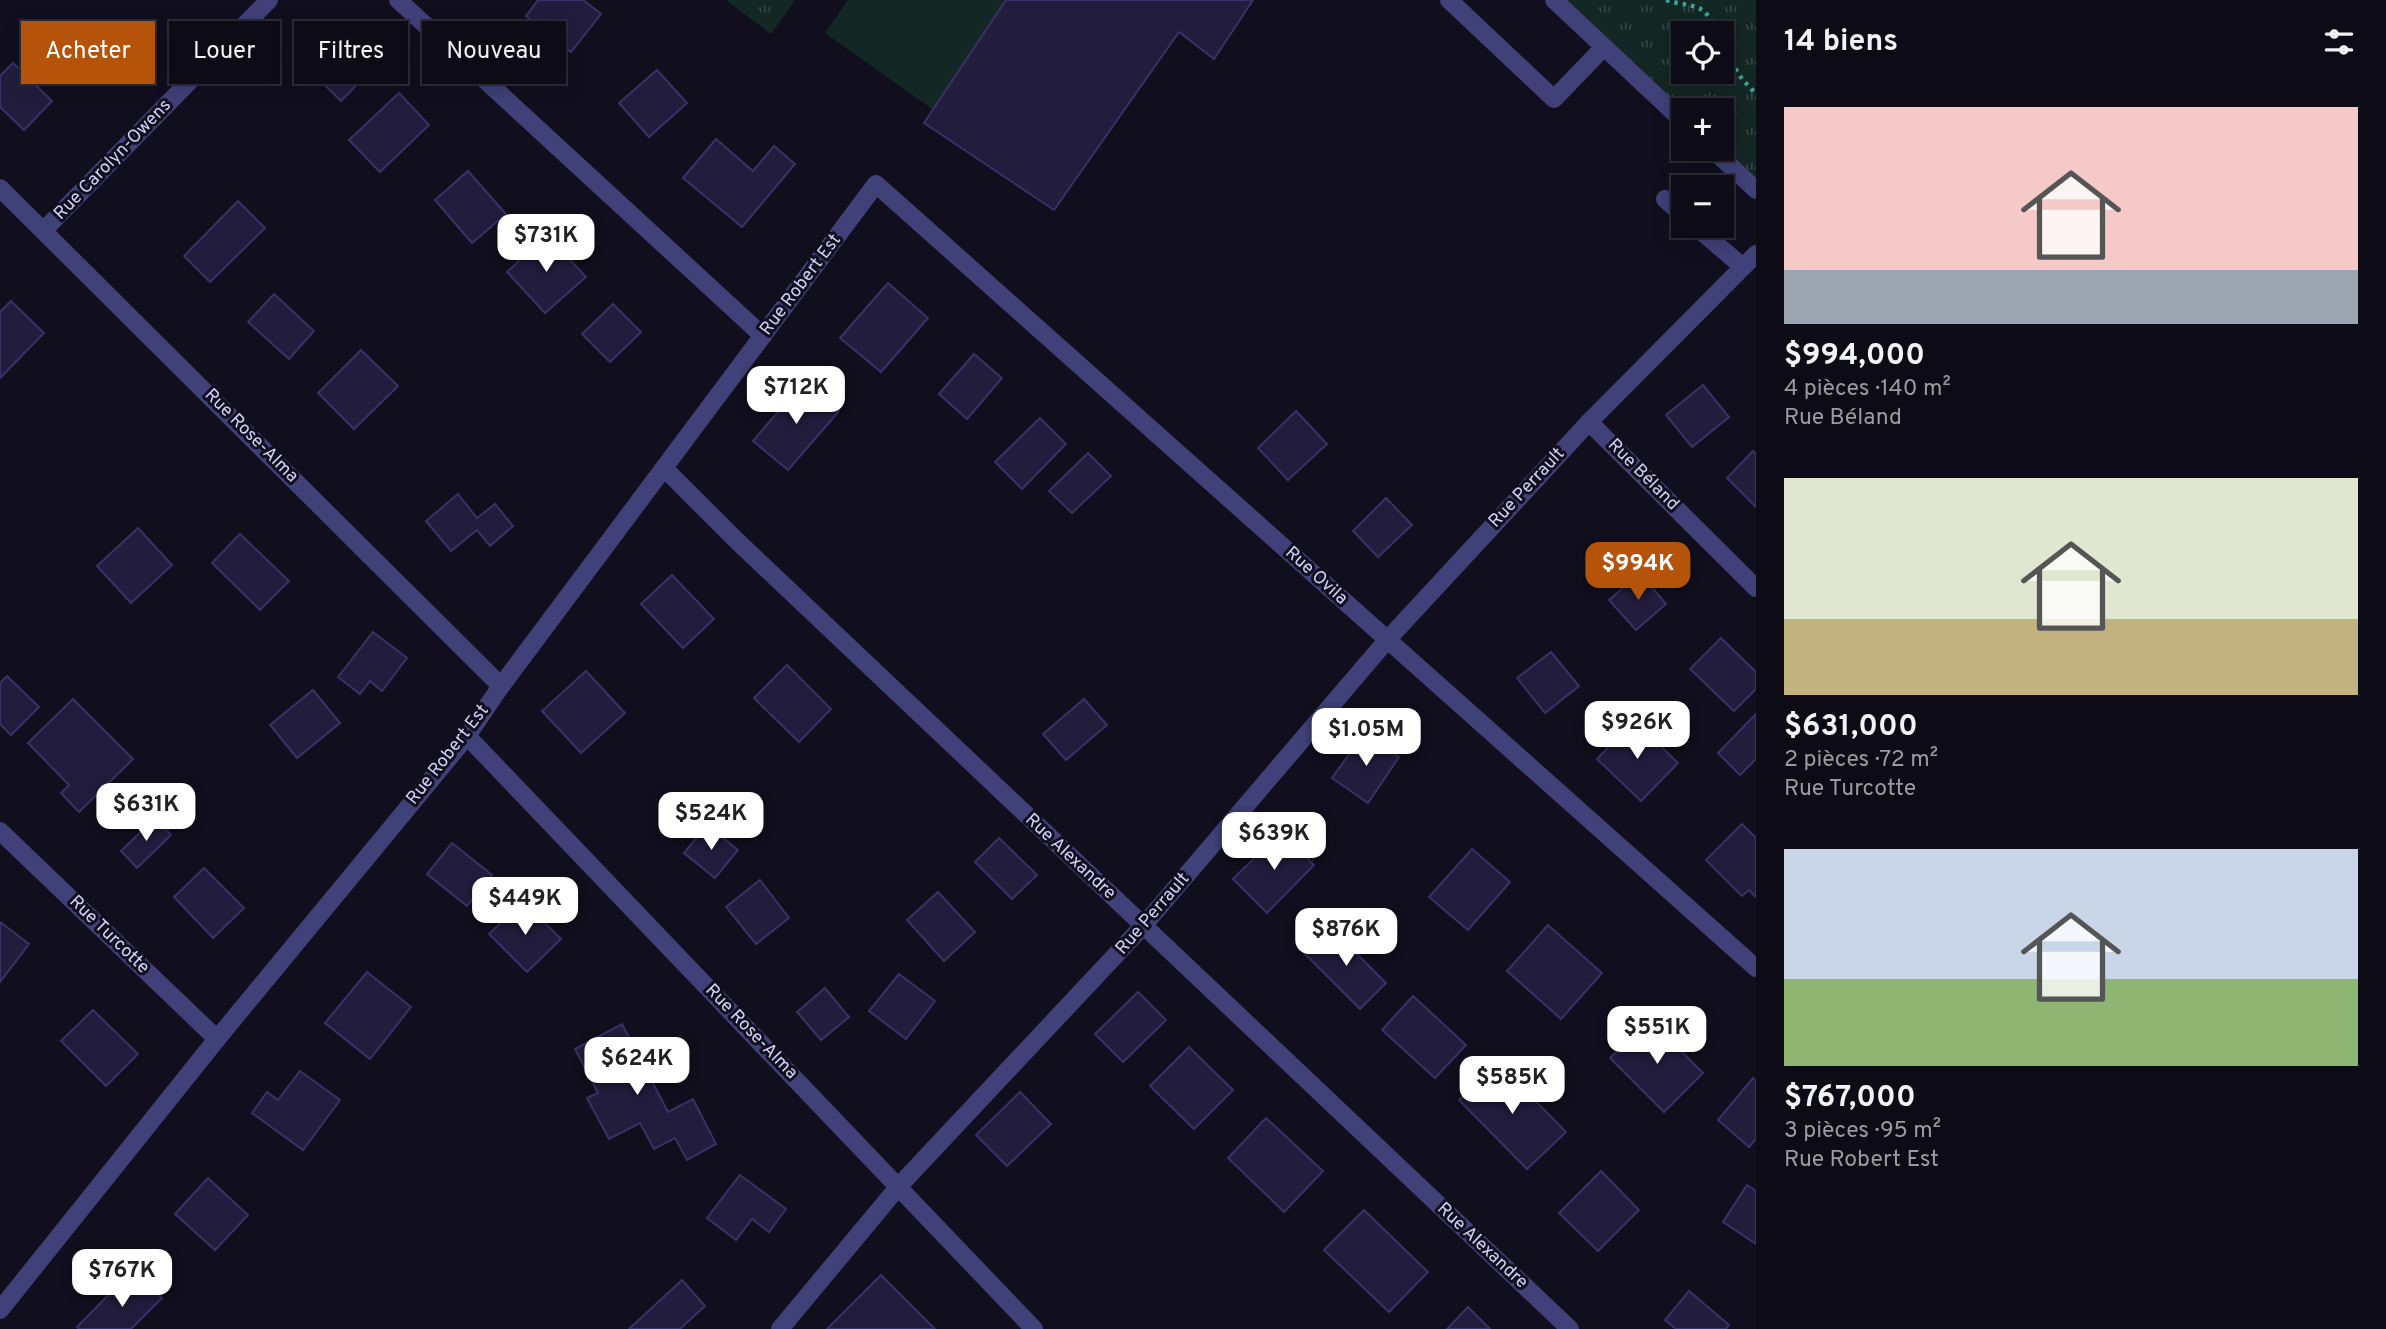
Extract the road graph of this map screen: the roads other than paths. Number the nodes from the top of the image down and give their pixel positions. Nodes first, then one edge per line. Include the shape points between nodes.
1 (269, 0) edge
2 (398, 0) edge
3 (1449, 0) edge
4 (1554, 0) edge
5 (1604, 47) junction
6 (1671, 109) edge
7 (1725, 161) edge
8 (876, 184) joint
9 (0, 188) edge
10 (1756, 190) edge
11 (1665, 199) dead end
12 (1671, 204) edge
13 (44, 230) junction
14 (1709, 238) edge
15 (1756, 254) edge
16 (1743, 267) junction
17 (763, 336) junction
18 (1589, 422) junction
19 (664, 468) junction
20 (1756, 588) edge
21 (1388, 639) junction
22 (501, 686) junction
23 (467, 736) junction
24 (0, 831) edge
25 (1143, 926) junction
26 (1756, 968) edge
27 (217, 1040) junction
28 (899, 1186) junction
29 (0, 1310) edge
30 (780, 1329) edge
31 (1034, 1329) edge
32 (1570, 1329) edge

1 - 13 street, Rue Carolyn-Owens
2 - 17 street
3 - 5 street via 1554,99
4 - 5 street
5 - 6 street
7 - 10 street
8 - 17 street, Rue Robert Est
8 - 21 street, Rue Ovila
9 - 13 street, Rue Rose-Alma
11 - 12 street
13 - 22 street, Rue Rose-Alma
14 - 16 street
15 - 16 street, Rue Perrault
16 - 18 street, Rue Perrault
17 - 19 street, Rue Robert Est
18 - 20 street, Rue Béland
18 - 21 street, Rue Perrault
19 - 22 street, Rue Robert Est
19 - 25 street, Rue Alexandre
21 - 25 street, Rue Perrault
21 - 26 street, Rue Ovila
22 - 23 street, Rue Robert Est
23 - 27 street, Rue Robert Est
23 - 28 street, Rue Rose-Alma
24 - 27 street, Rue Turcotte
25 - 28 street, Rue Perrault
25 - 32 street, Rue Alexandre
27 - 29 street, Rue Robert Est
28 - 30 street, Rue Perrault
28 - 31 street, Rue Rose-Alma

